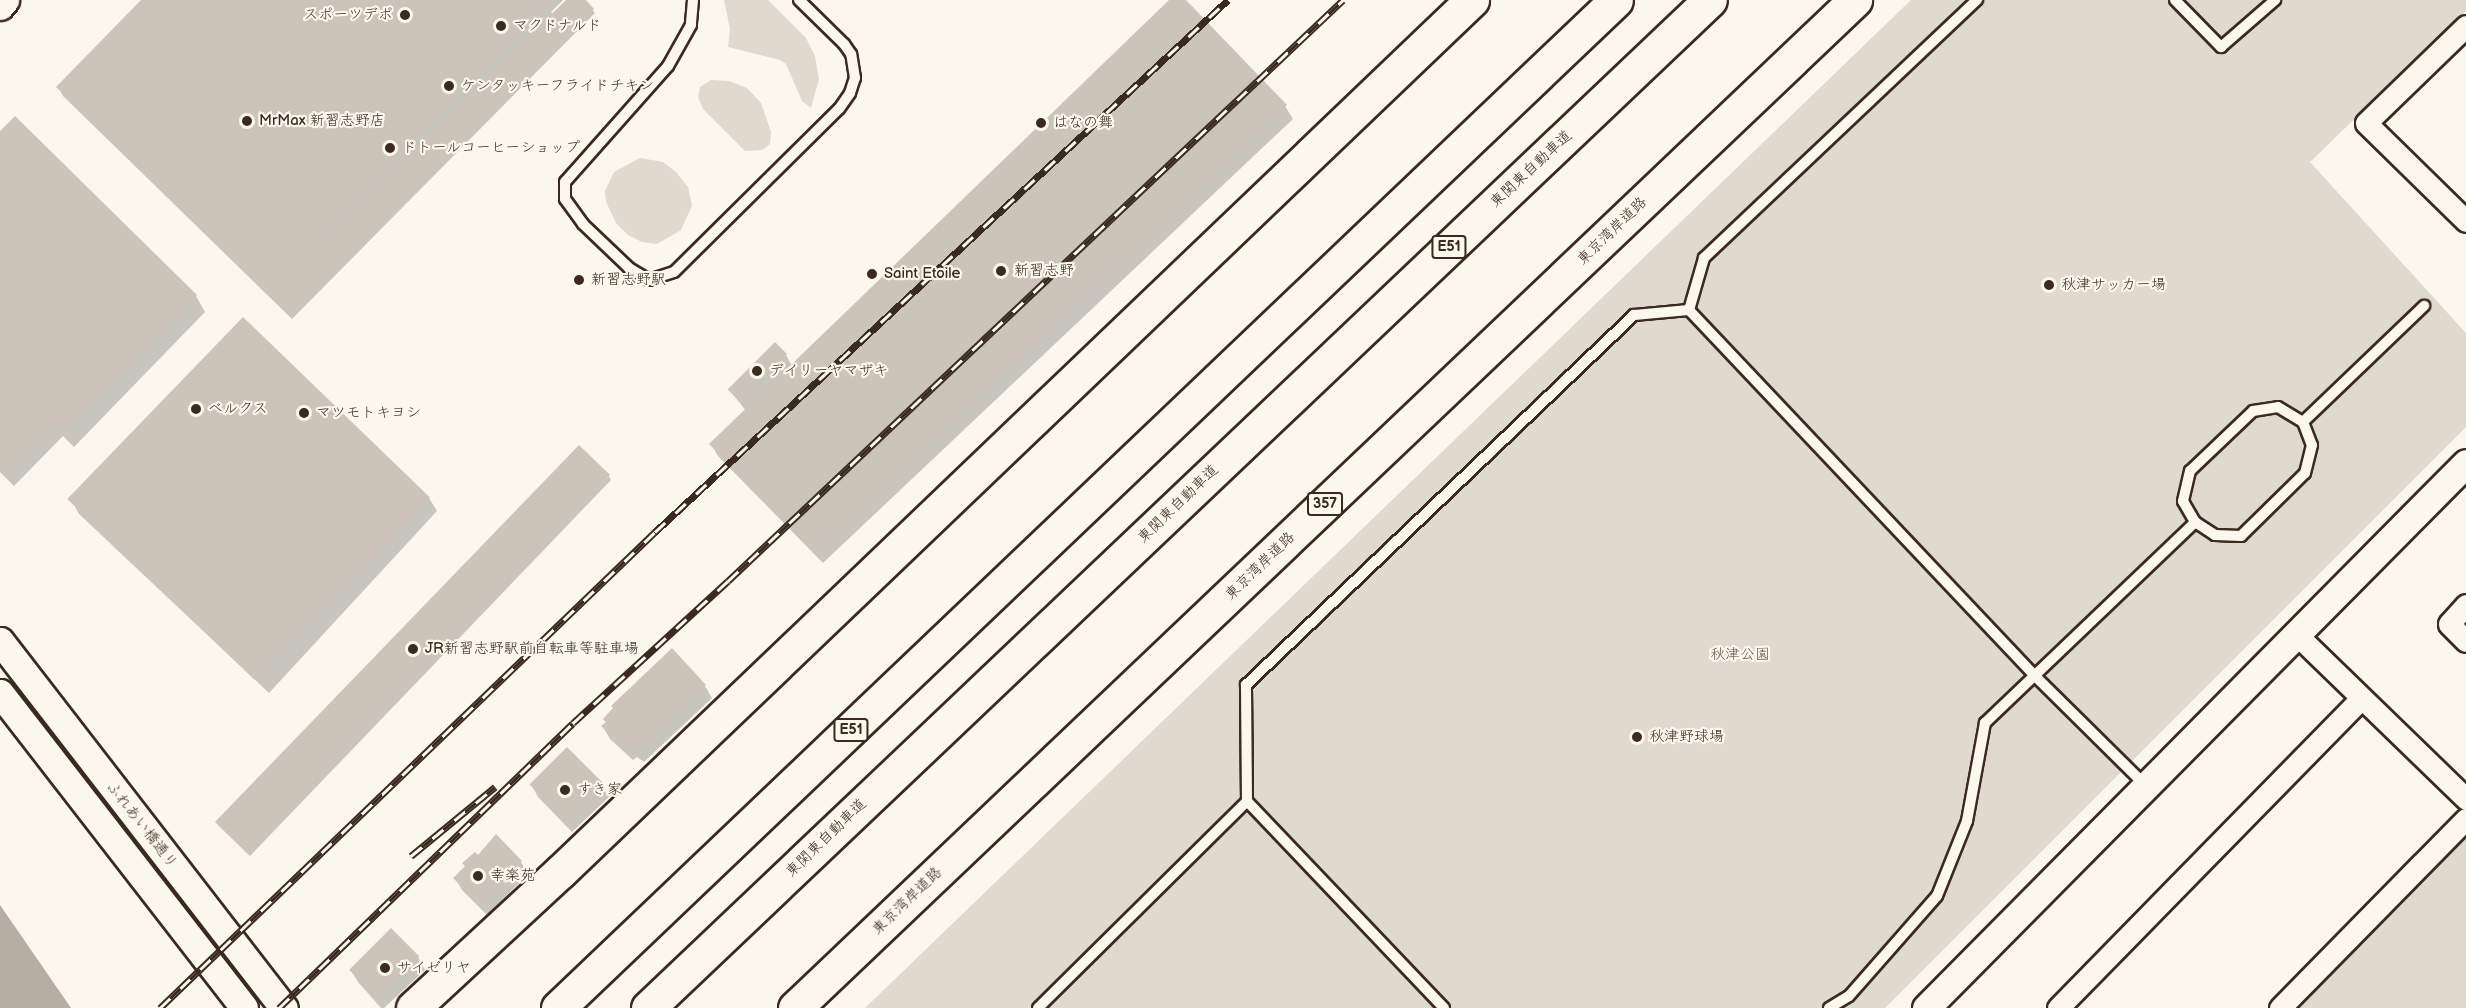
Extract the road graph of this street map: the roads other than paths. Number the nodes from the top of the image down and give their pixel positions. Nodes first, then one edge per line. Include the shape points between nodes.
1 (5, 0) edge
2 (693, 0) edge
3 (799, 0) edge
4 (1472, 0) edge
5 (1616, 0) edge
6 (1710, 0) edge
7 (1855, 0) edge
8 (1977, 0) edge
9 (2175, 0) edge
10 (2275, 0) edge
11 (0, 6) edge
12 (2466, 26) edge
13 (2466, 221) edge
14 (2424, 306) dead end
15 (1689, 310) junction
16 (2303, 422) junction
17 (2466, 464) edge
18 (2195, 522) junction
19 (2466, 605) edge
20 (2296, 634) junction
21 (0, 641) edge
22 (2466, 641) edge
23 (2034, 675) junction
24 (0, 693) edge
25 (2362, 698) junction
26 (2147, 787) junction
27 (2466, 799) edge
28 (1247, 801) junction
29 (2466, 819) edge
30 (244, 1008) edge
31 (284, 1008) edge
32 (413, 1008) edge
33 (558, 1008) edge
34 (648, 1008) edge
35 (795, 1008) edge
36 (1038, 1008) edge
37 (1444, 1008) edge
38 (1829, 1008) edge
39 (1926, 1008) edge
40 (2058, 1008) edge
41 (2280, 1008) edge

1 - 11 street
2 - 3 lane via 691,25 668,66 565,182 565,199 583,224 629,268 649,280 674,272 839,109 850,93 855,78 851,54
4 - 32 highway
5 - 33 highway, E51
6 - 34 highway, 東関東自動車道 / E51
7 - 35 highway, 東京湾岸道路 / 357
8 - 15 lane via 1704,258
9 - 10 lane via 2221,47
12 - 13 street via 2366,123
14 - 16 lane
15 - 23 lane
15 - 28 lane via 1634,315 1246,685
16 - 18 lane via 2312,445 2305,473 2241,536 2215,535
16 - 18 lane via 2278,407 2253,411 2190,471 2183,501
17 - 20 street
18 - 23 lane
19 - 22 street via 2449,624
20 - 25 street
20 - 26 street
21 - 31 street, ふれあい橋通り
23 - 26 lane
23 - 38 lane via 1985,723 1967,821 1937,896 1849,996
24 - 30 street, ふれあい橋通り
25 - 27 street
25 - 40 street
26 - 39 street
28 - 36 lane
28 - 37 lane
29 - 41 street

